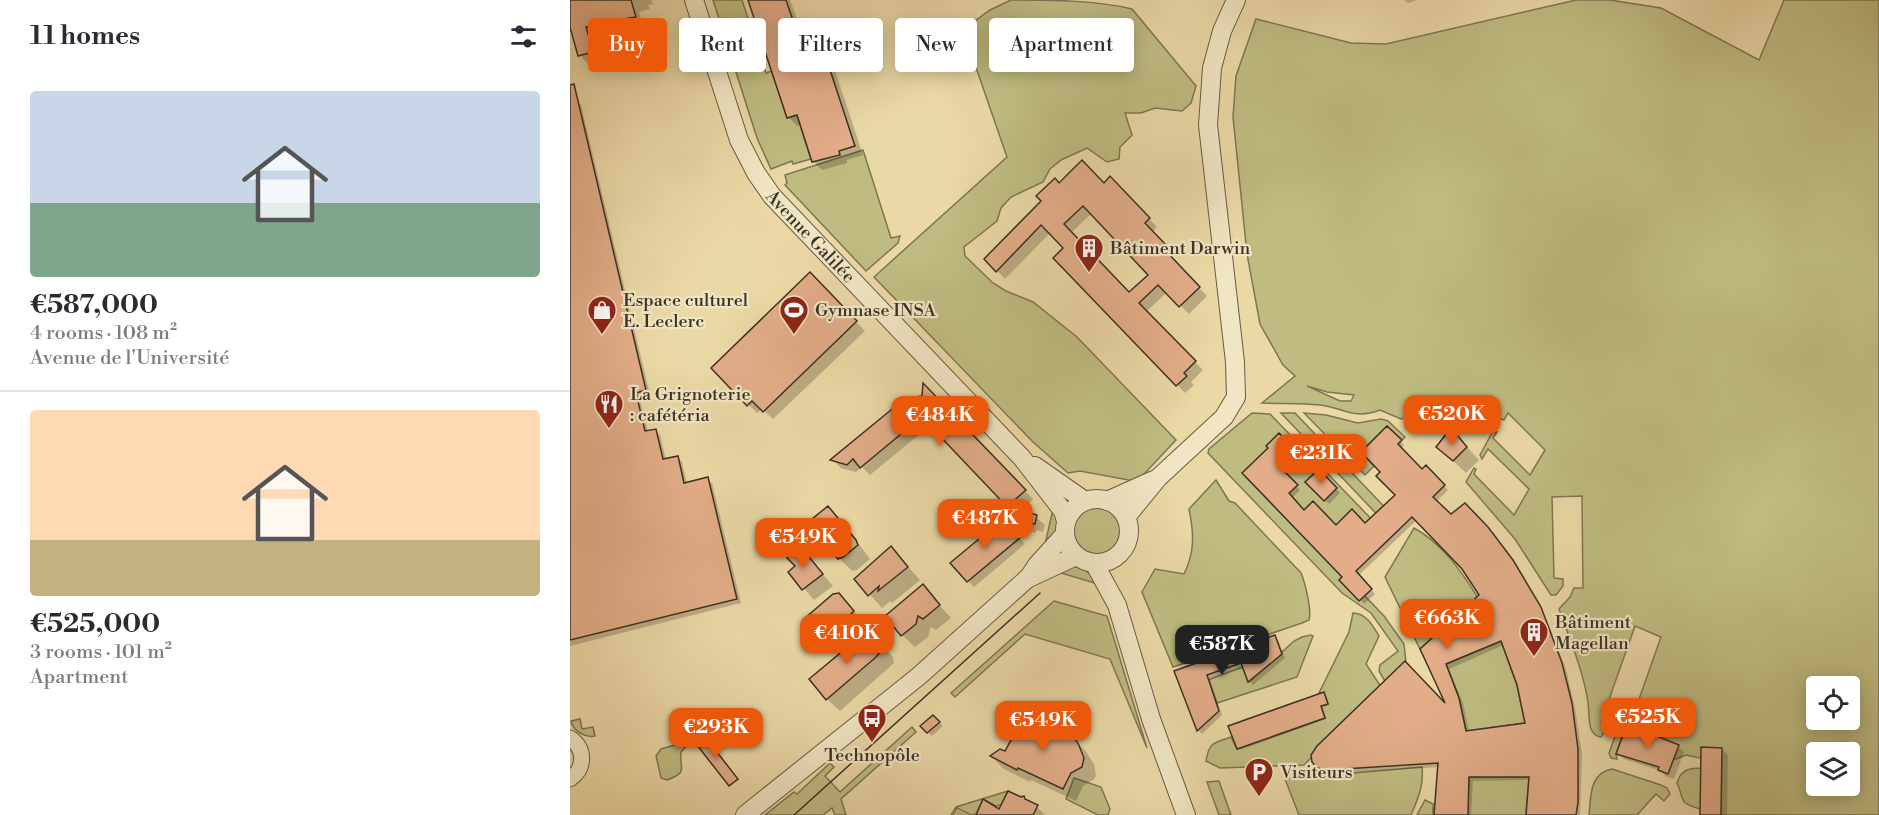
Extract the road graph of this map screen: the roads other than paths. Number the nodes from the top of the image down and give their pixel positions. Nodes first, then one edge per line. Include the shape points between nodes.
1 (694, 0) edge
2 (1236, 0) edge
3 (1022, 458) junction
4 (1158, 478) junction
5 (1085, 501) junction
6 (1107, 501) junction
7 (1126, 518) junction
8 (1065, 528) junction
9 (1076, 556) junction
10 (1115, 558) junction
11 (1094, 563) junction
12 (1029, 577) junction
13 (1118, 605) junction
14 (570, 738) edge
15 (570, 779) edge
16 (745, 815) edge
17 (1186, 815) edge

1 - 3 street, Avenue Galilée via 739,140 771,196
2 - 4 street via 1212,68 1208,125 1236,397 1224,417
3 - 5 street, Avenue Galilée
3 - 8 street, Avenue Galilée via 1058,504
4 - 6 street
4 - 7 street
5 - 6 street
5 - 8 street via 1077,506
6 - 7 street
7 - 10 street via 1129,536
8 - 9 street via 1070,550
8 - 12 street
9 - 11 street
9 - 12 street
10 - 11 street
10 - 13 street
11 - 13 street
12 - 16 street via 920,676
13 - 17 street via 1151,719
14 - 15 street via 579,746 582,760

